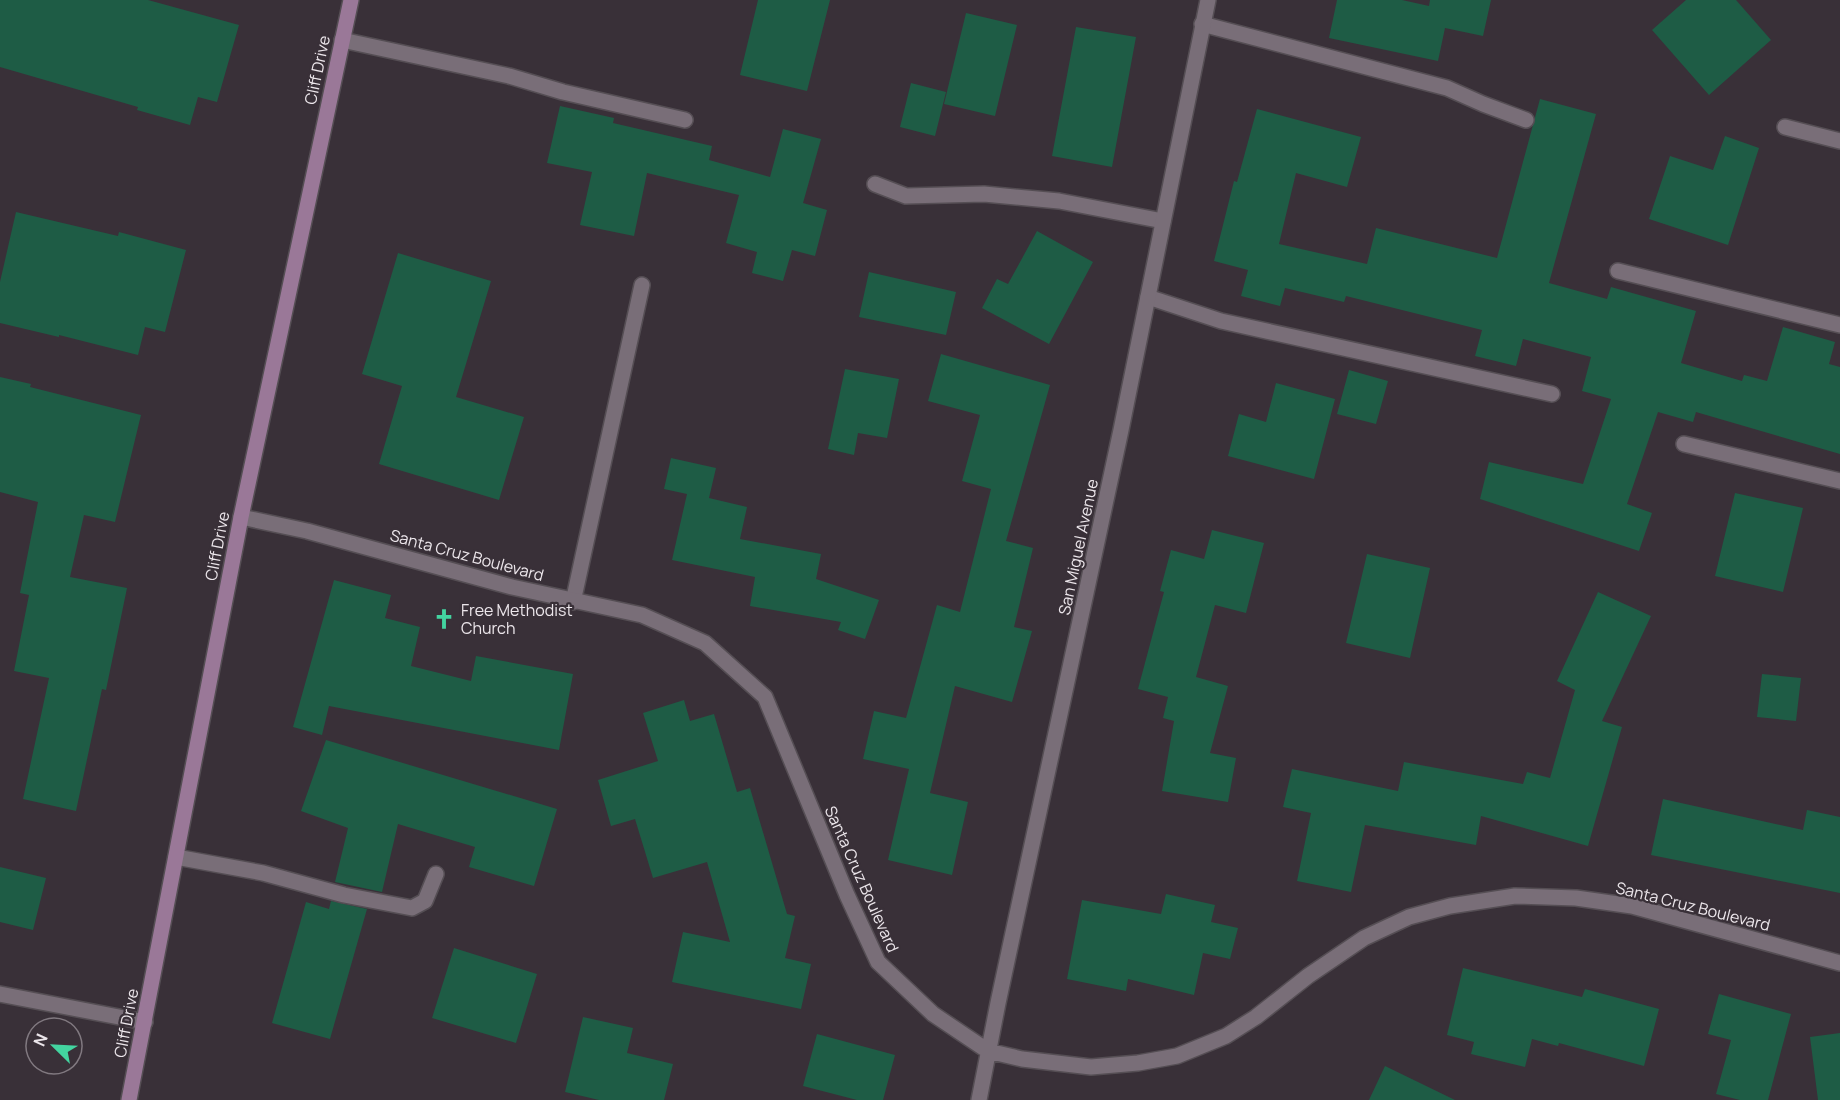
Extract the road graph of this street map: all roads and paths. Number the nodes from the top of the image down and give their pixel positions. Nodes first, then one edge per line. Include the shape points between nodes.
1 (351, 0) edge
2 (1208, 0) edge
3 (1202, 24) junction
4 (342, 40) junction
5 (685, 120) dead end
6 (1526, 120) dead end
7 (1785, 127) dead end
8 (1840, 141) edge
9 (875, 184) dead end
10 (1163, 221) junction
11 (1618, 271) dead end
12 (642, 285) dead end
13 (1148, 297) junction
14 (1840, 325) edge
15 (1552, 394) dead end
16 (1684, 444) dead end
17 (1840, 481) edge
18 (241, 517) junction
19 (573, 602) junction
20 (176, 857) junction
21 (436, 874) dead end
22 (1840, 963) edge
23 (0, 994) edge
24 (145, 1022) junction
25 (988, 1051) junction
26 (129, 1100) edge
27 (979, 1100) edge

1 - 4 main road, Cliff Drive
2 - 3 street, San Miguel Avenue
3 - 6 street via 1447,88
3 - 10 street, San Miguel Avenue
4 - 5 street
4 - 18 main road, Cliff Drive
7 - 8 street
9 - 10 street via 906,196 984,194 1059,201
10 - 13 street, San Miguel Avenue
11 - 14 street
12 - 19 street
13 - 15 street via 1221,321
13 - 25 street, San Miguel Avenue
16 - 17 street
18 - 19 street, Santa Cruz Boulevard
18 - 20 main road, Cliff Drive
19 - 25 street, Santa Cruz Boulevard via 642,615 705,643 765,697 878,962 933,1014
20 - 21 street via 412,908 425,901
20 - 24 main road, Cliff Drive
22 - 25 street, Santa Cruz Boulevard via 1632,906 1576,898 1515,896 1409,917 1364,938 1226,1036 1177,1056 1091,1067
23 - 24 street
24 - 26 main road, Cliff Drive
25 - 27 street, San Miguel Avenue

